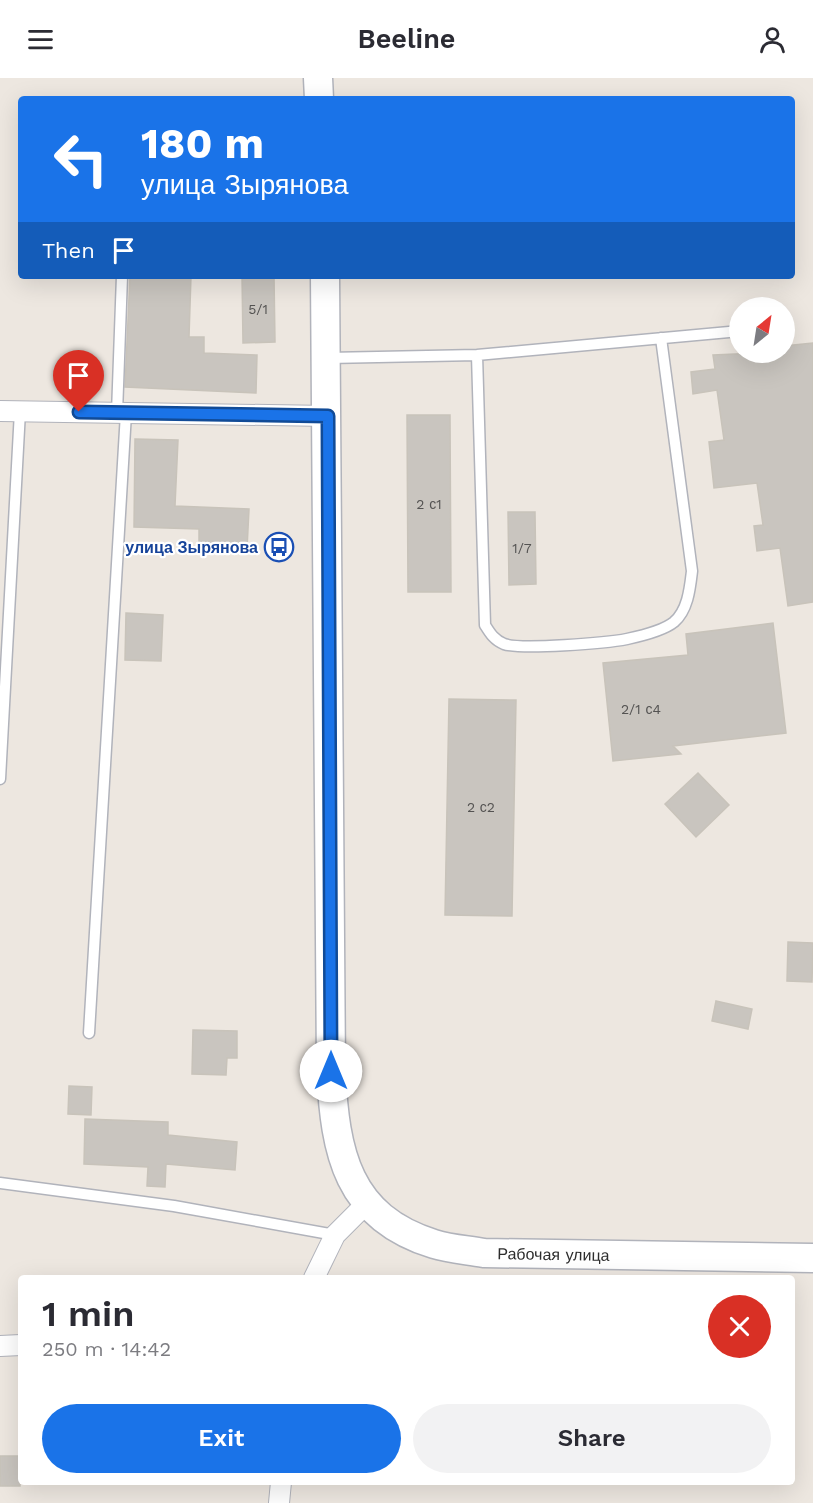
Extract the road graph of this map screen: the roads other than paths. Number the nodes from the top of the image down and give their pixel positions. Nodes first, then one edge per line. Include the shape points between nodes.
1 (318, 78) edge
2 (319, 96) edge
3 (122, 279) edge
4 (325, 279) edge
5 (729, 332) edge
6 (661, 338) junction
7 (477, 355) junction
8 (328, 358) junction
9 (0, 411) edge
10 (20, 411) junction
11 (122, 413) junction
12 (328, 416) junction
13 (0, 779) edge
14 (89, 1033) dead end
15 (0, 1184) edge
16 (366, 1204) junction
17 (335, 1234) junction
18 (813, 1258) edge
19 (315, 1275) edge
20 (18, 1345) edge
21 (0, 1346) edge
22 (281, 1485) edge
23 (279, 1503) edge

1 - 2 main road
3 - 11 lane
4 - 8 main road, Рабочая улица
5 - 6 lane
6 - 7 lane
6 - 7 lane via 692,571 684,609 674,622 626,639 505,644 492,637 485,625
7 - 8 lane
8 - 12 main road, Рабочая улица
9 - 10 street
10 - 11 street
10 - 13 lane
11 - 12 street
11 - 14 lane
12 - 16 main road, Рабочая улица via 333,1114 339,1152
15 - 17 lane via 174,1206
16 - 17 street
16 - 18 main road, Рабочая улица via 396,1229 435,1245 484,1253
17 - 19 street
20 - 21 street
22 - 23 street

